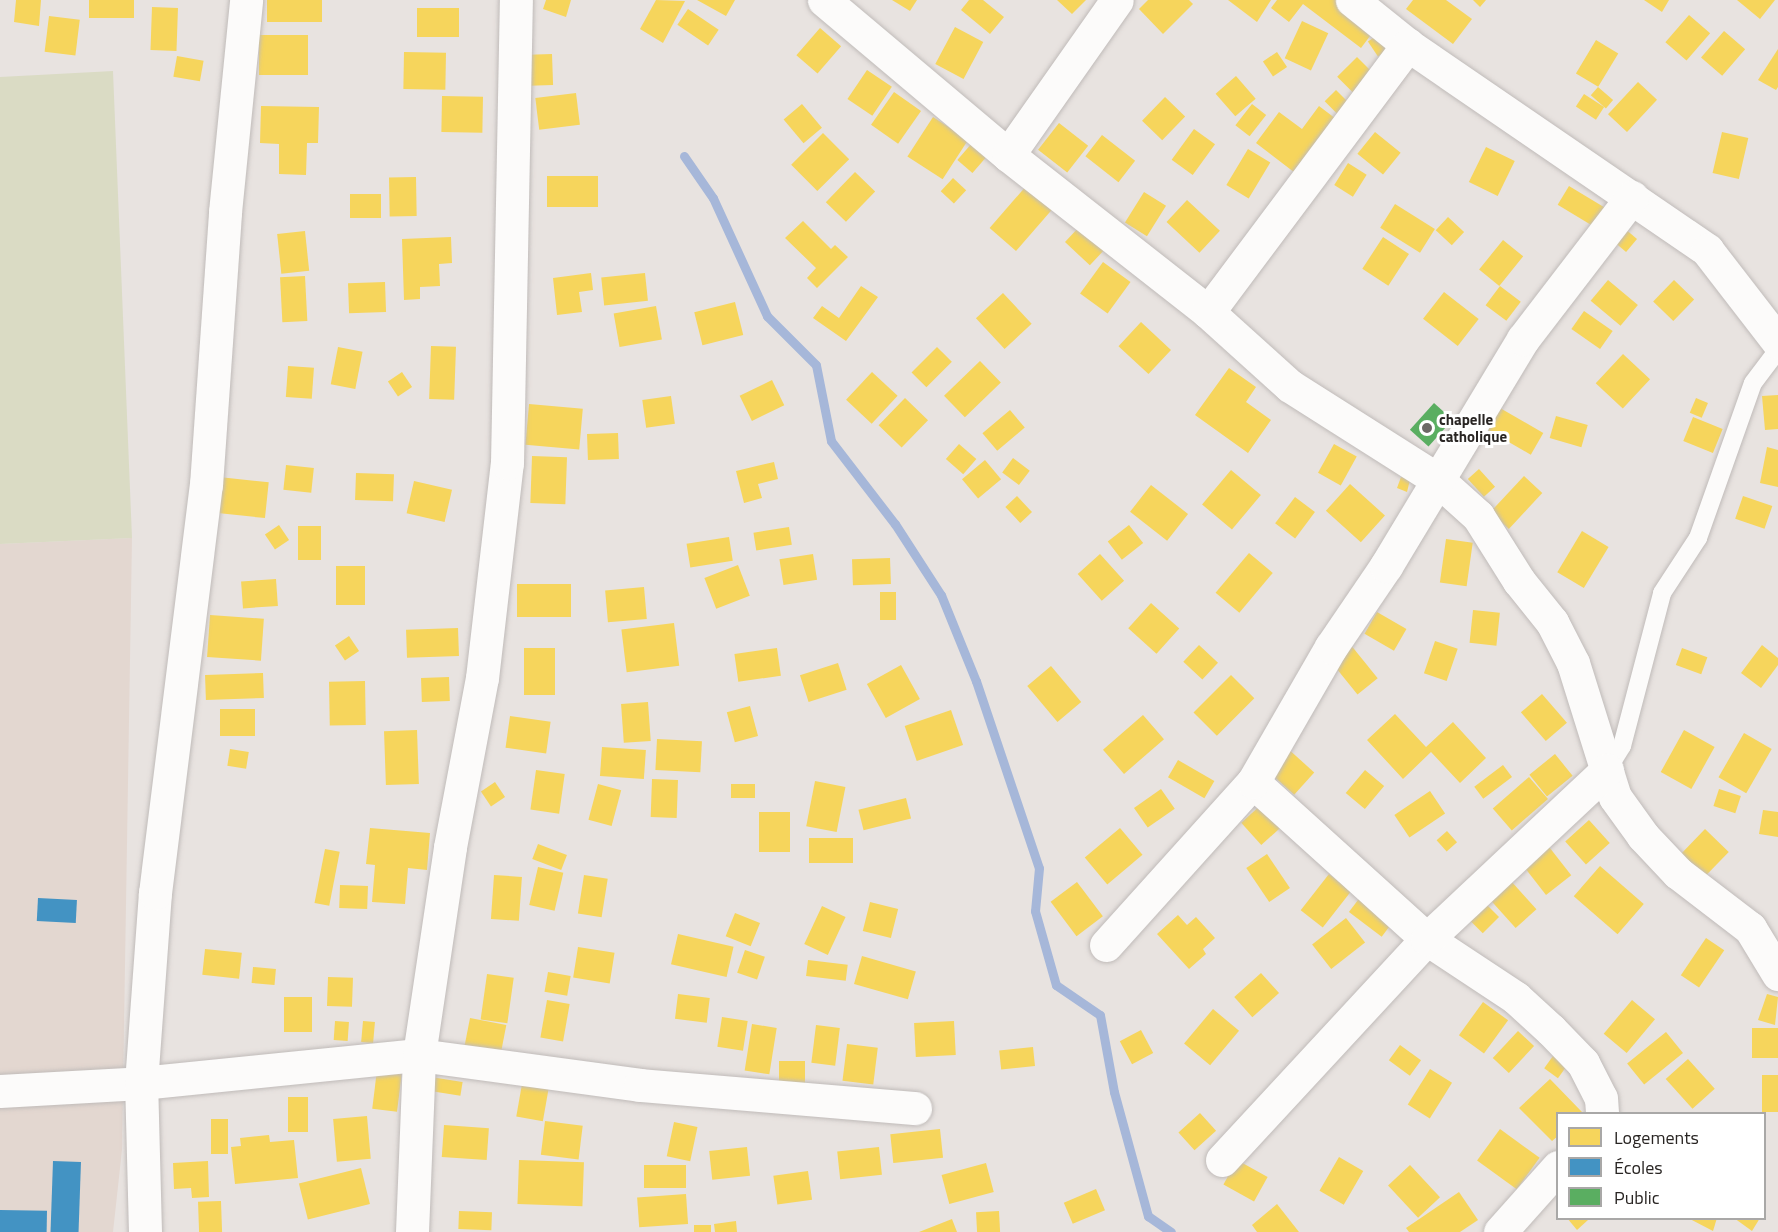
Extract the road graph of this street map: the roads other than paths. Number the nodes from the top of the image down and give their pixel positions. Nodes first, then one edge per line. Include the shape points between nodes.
1 (246, 0) edge
2 (516, 0) edge
3 (824, 0) edge
4 (1117, 0) edge
5 (1352, 0) edge
6 (1408, 45) junction
7 (1008, 155) junction
8 (1632, 197) junction
9 (1208, 312) junction
10 (1778, 342) edge
11 (1778, 350) edge
12 (1438, 480) junction
13 (1607, 770) junction
14 (1253, 782) junction
15 (1427, 939) junction
16 (1106, 945) dead end
17 (1778, 974) edge
18 (419, 1055) junction
19 (141, 1083) junction
20 (0, 1091) edge
21 (915, 1108) dead end
22 (1602, 1112) edge
23 (1222, 1160) dead end
24 (1556, 1168) edge
25 (145, 1232) edge
26 (412, 1232) edge
27 (1500, 1232) edge

1 - 19 street via 225,212 206,485 155,893
2 - 18 street via 507,462 482,678 450,847
3 - 7 street
4 - 7 street
5 - 6 street
6 - 8 street
6 - 9 street
7 - 9 street
8 - 10 street via 1707,250
8 - 12 street via 1523,339
9 - 12 street via 1290,386
11 - 13 lane via 1753,383 1698,538 1662,593 1622,746
12 - 13 street via 1478,516 1519,581 1552,622 1573,663
12 - 14 street via 1330,647
13 - 15 street
13 - 17 street via 1615,797 1643,836 1697,889 1749,928
14 - 15 street
14 - 16 street
15 - 22 street via 1516,999 1551,1030 1583,1063 1601,1098
15 - 23 street
18 - 19 street
18 - 21 street via 640,1085
18 - 26 street
19 - 20 street
19 - 25 street
24 - 27 street

